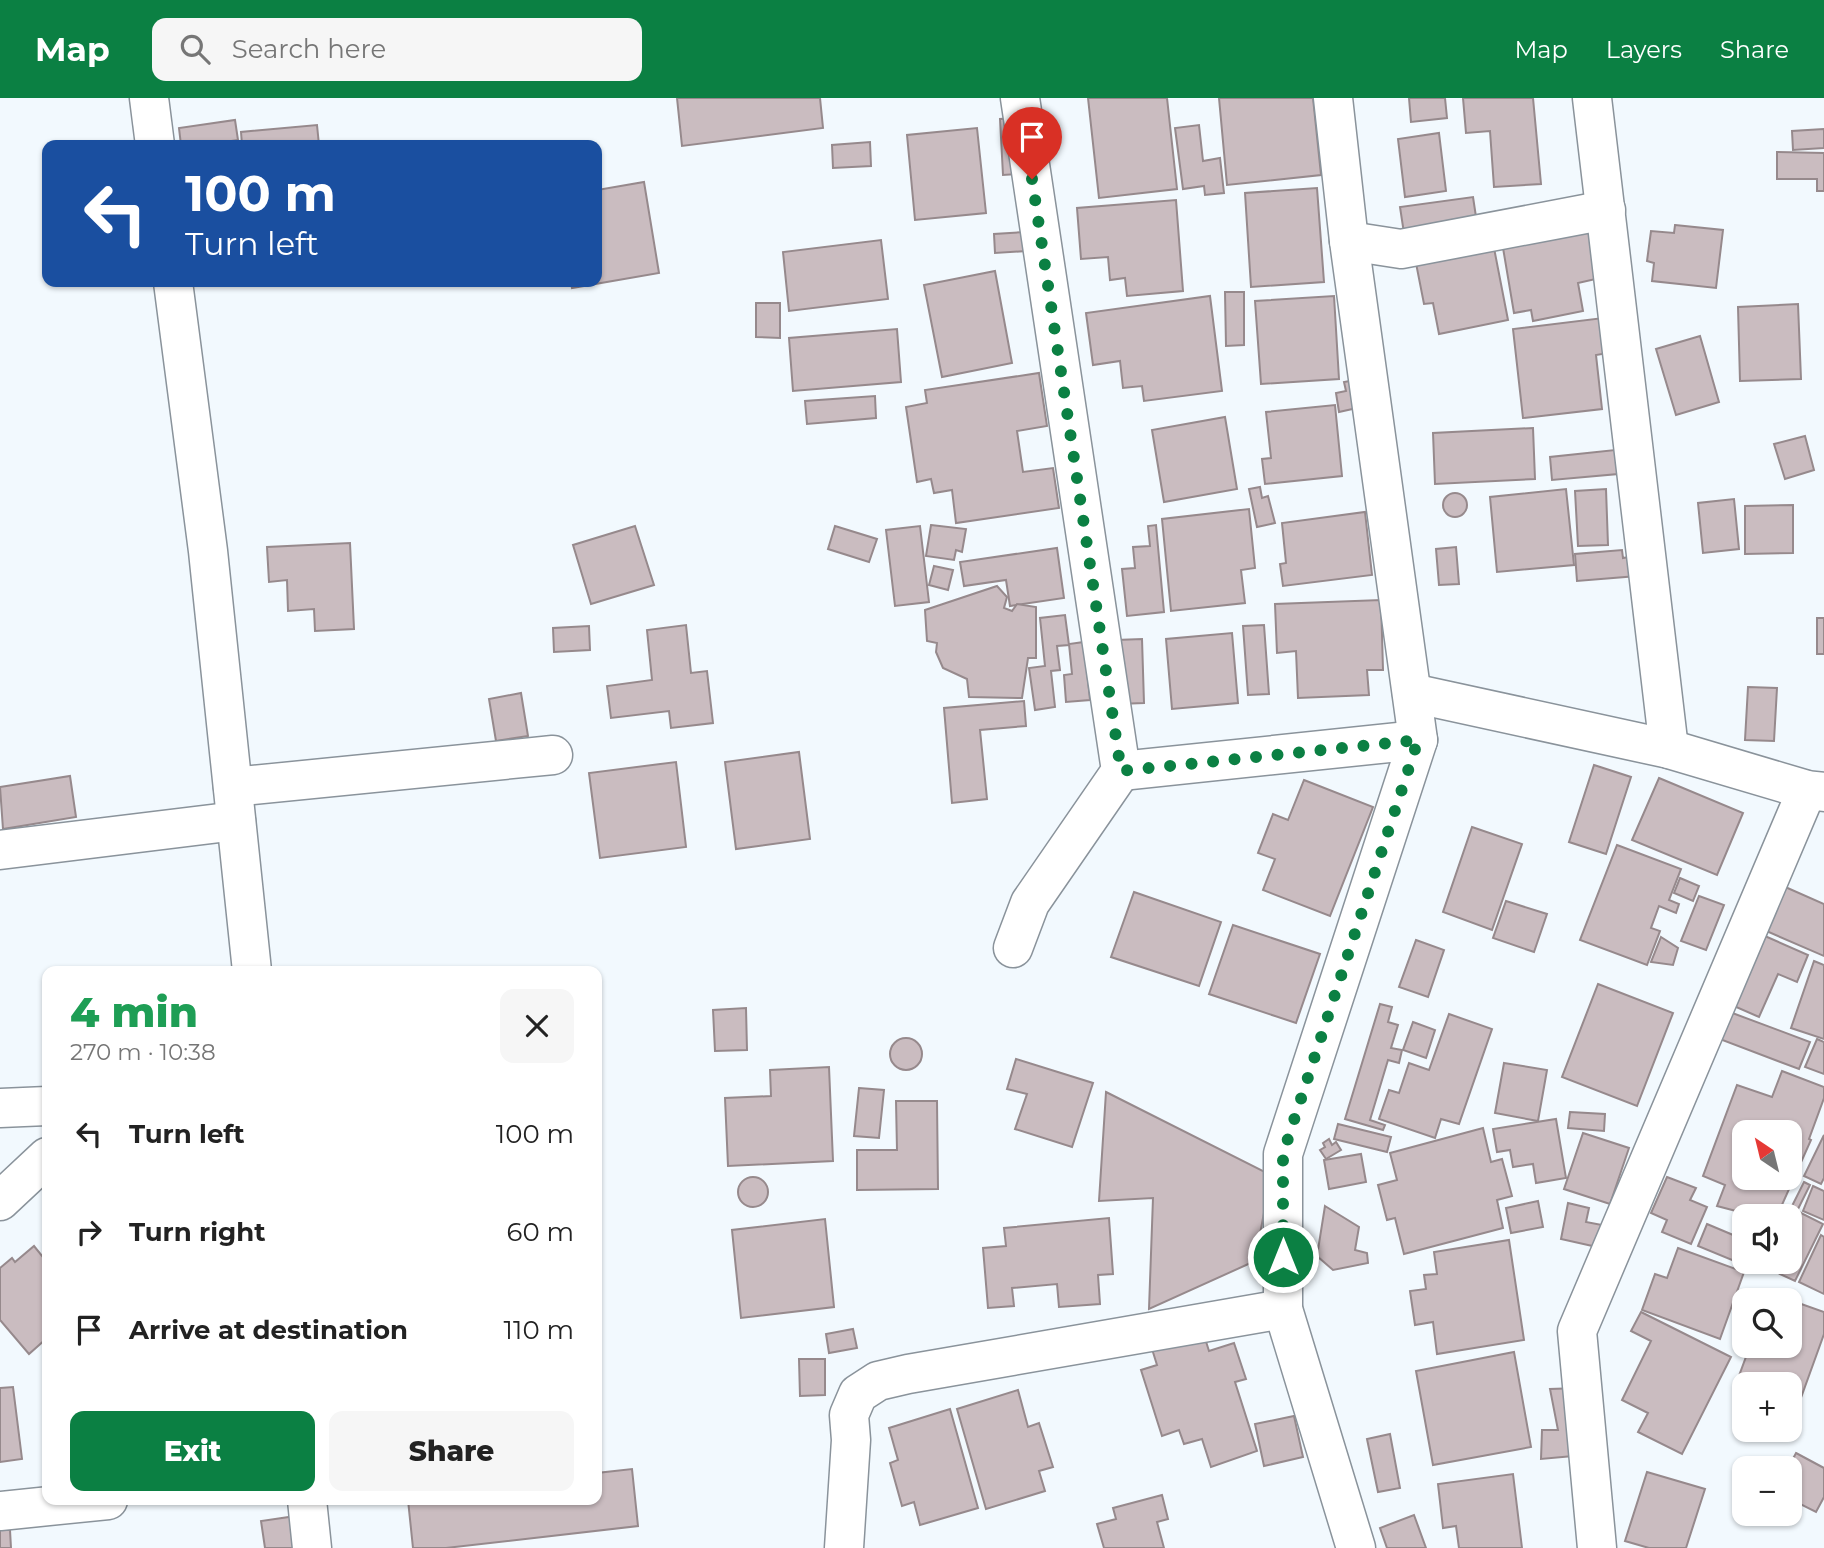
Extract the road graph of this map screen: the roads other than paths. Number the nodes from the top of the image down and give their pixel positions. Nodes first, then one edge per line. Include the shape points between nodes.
1 (149, 98) edge
2 (1020, 98) edge
3 (1334, 98) edge
4 (1592, 98) edge
5 (154, 140) edge
6 (1606, 210) junction
7 (1349, 241) junction
8 (174, 287) edge
9 (1412, 694) junction
10 (1418, 740) junction
11 (1669, 750) junction
12 (554, 755) dead end
13 (1121, 771) junction
14 (1816, 791) edge
15 (235, 804) junction
16 (0, 850) edge
17 (1013, 948) dead end
18 (249, 966) edge
19 (42, 1106) edge
20 (0, 1108) edge
21 (42, 1162) edge
22 (0, 1201) edge
23 (1283, 1308) junction
24 (59, 1505) edge
25 (308, 1505) edge
26 (0, 1511) edge
27 (312, 1548) edge
28 (844, 1548) edge
29 (1356, 1548) edge
30 (1597, 1548) edge

1 - 5 street
2 - 13 street
3 - 7 street
4 - 6 street
6 - 7 street via 1401,249
6 - 11 street
7 - 9 street
8 - 15 street
9 - 10 street
9 - 11 street
10 - 13 street
10 - 23 street via 1283,1154
11 - 14 street
12 - 15 street
13 - 17 street via 1030,903
14 - 30 street via 1577,1331
15 - 16 street
15 - 18 street
19 - 20 street
21 - 22 street
23 - 28 street via 878,1381 858,1394 849,1415
23 - 29 street
24 - 26 street
25 - 27 street

